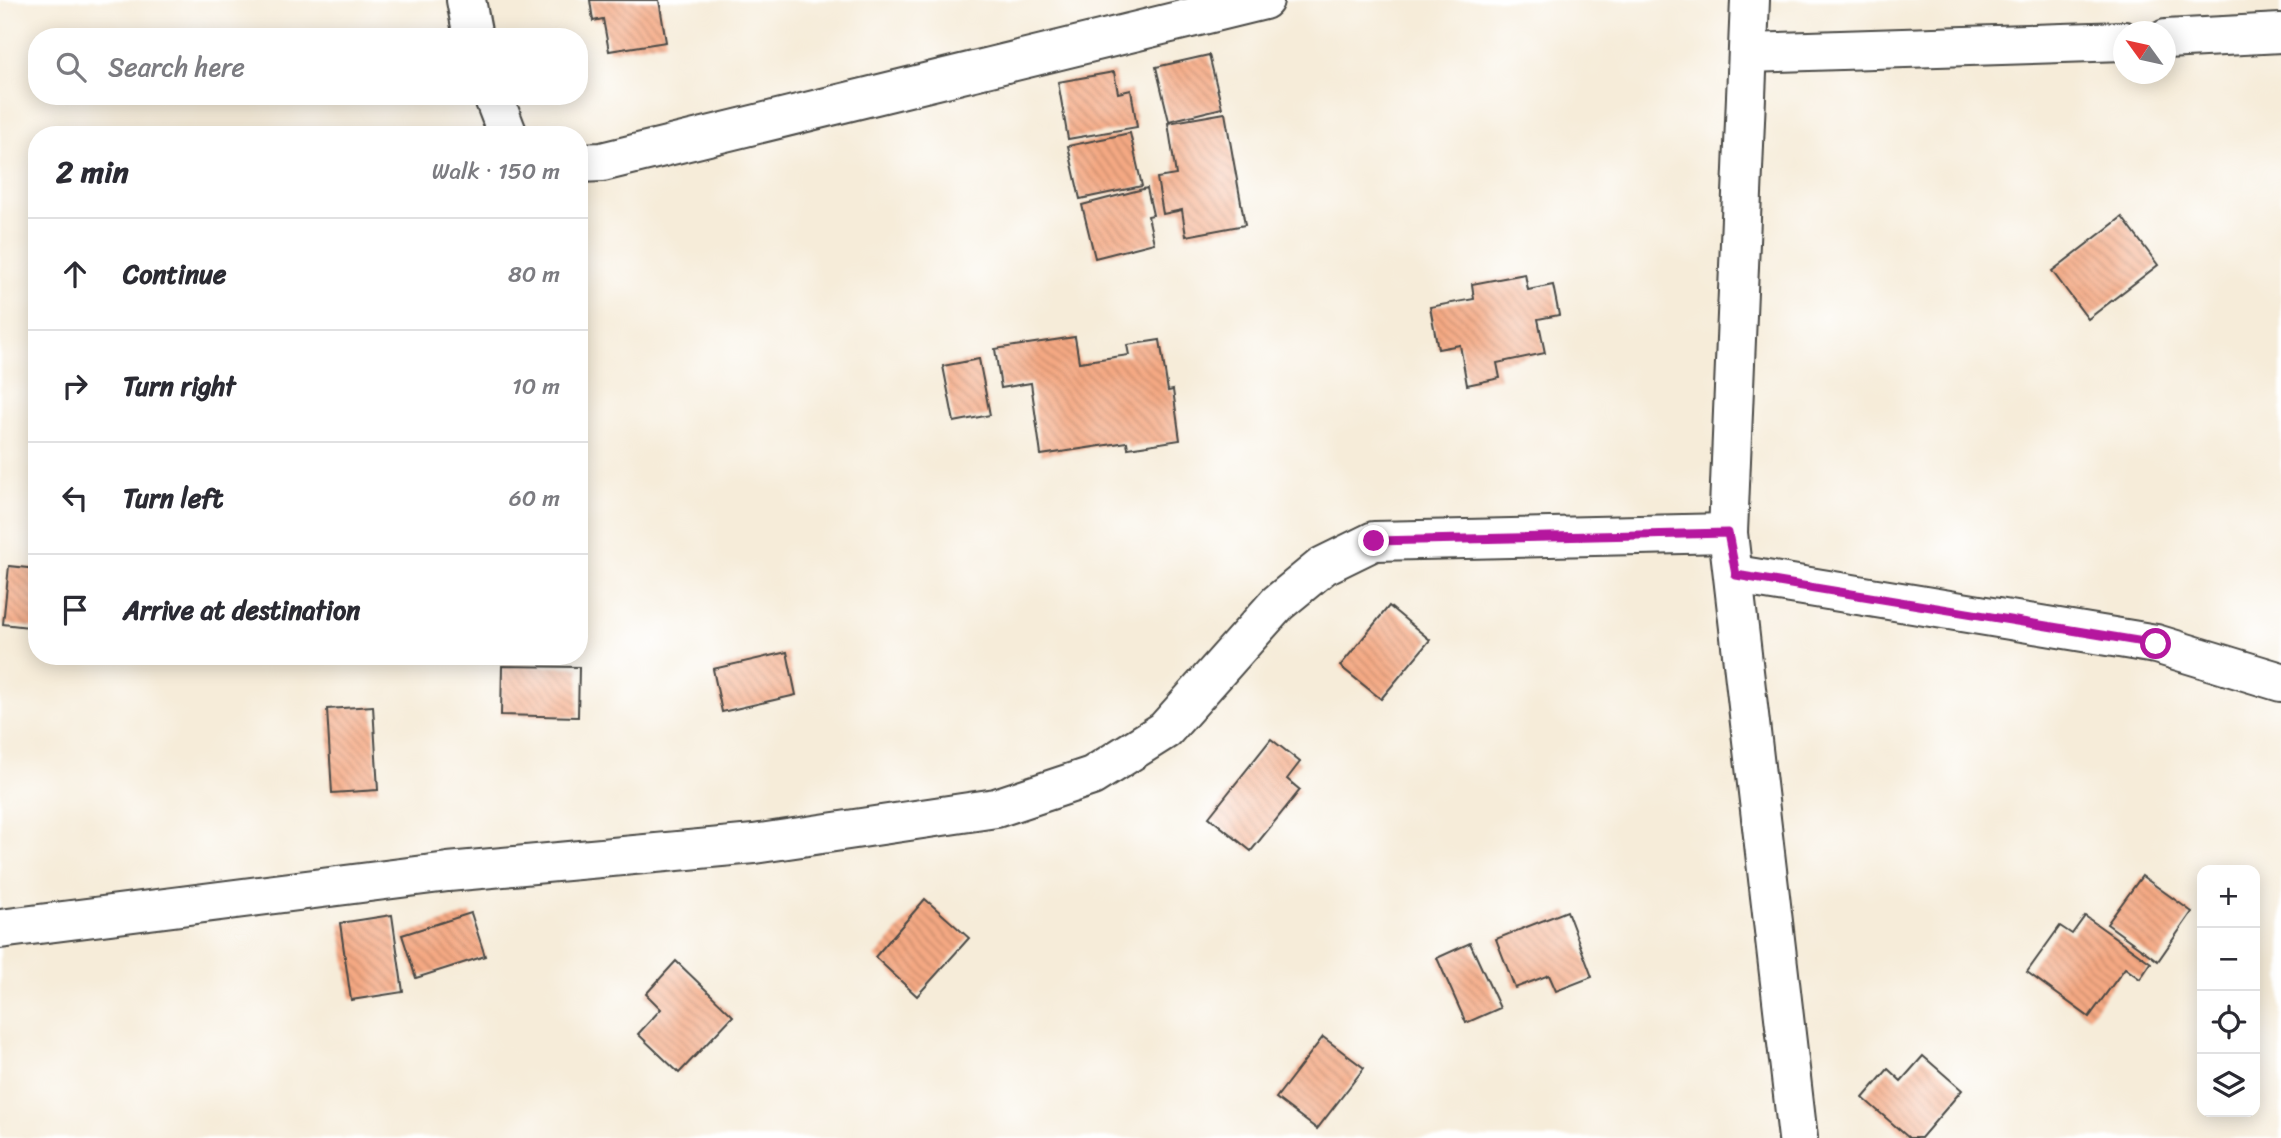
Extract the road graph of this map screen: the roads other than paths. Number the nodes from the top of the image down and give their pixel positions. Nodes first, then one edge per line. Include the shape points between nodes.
1 (466, 0) edge
2 (1264, 0) edge
3 (1749, 0) edge
4 (471, 28) edge
5 (2281, 33) edge
6 (2176, 38) edge
7 (2113, 41) edge
8 (1748, 53) junction
9 (497, 105) edge
10 (505, 126) edge
11 (588, 163) edge
12 (1728, 533) junction
13 (1736, 575) junction
14 (2281, 682) edge
15 (0, 929) edge
16 (1798, 1138) edge

1 - 4 street
2 - 11 street
3 - 8 street
5 - 6 street
7 - 8 street
8 - 12 street
9 - 10 street
12 - 13 street
12 - 15 street via 1374,541 1323,566 1278,603 1165,730 1092,776 996,808 754,844 448,872
13 - 14 street via 2156,644
13 - 16 street

